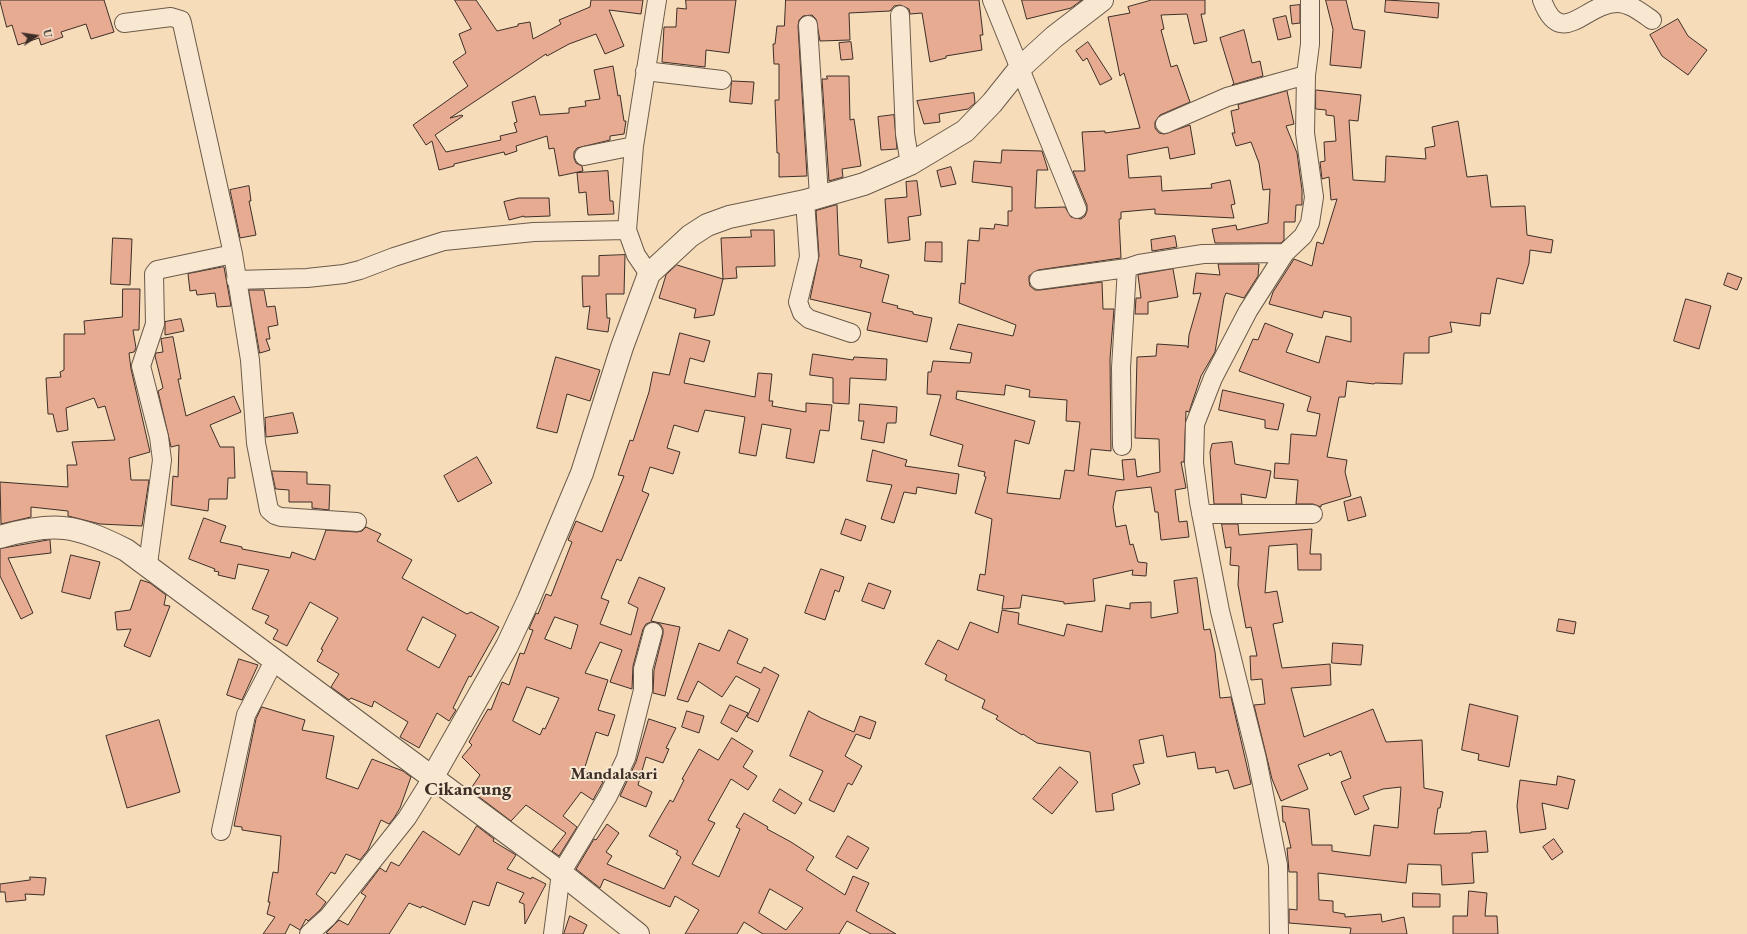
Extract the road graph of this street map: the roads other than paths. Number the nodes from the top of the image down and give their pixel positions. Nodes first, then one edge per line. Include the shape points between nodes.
1 (657, 0) edge
2 (992, 0) edge
3 (1102, 0) edge
4 (1310, 0) edge
5 (1542, 0) edge
6 (900, 15) dead end
7 (1652, 20) dead end
8 (124, 23) dead end
9 (808, 25) dead end
10 (1020, 68) junction
11 (645, 71) junction
12 (1306, 75) junction
13 (722, 80) dead end
14 (1165, 124) dead end
15 (634, 146) junction
16 (584, 156) dead end
17 (910, 164) junction
18 (812, 199) junction
19 (1077, 209) dead end
20 (628, 230) junction
21 (1285, 253) junction
22 (233, 254) junction
23 (1127, 268) junction
24 (649, 274) junction
25 (236, 280) junction
26 (1038, 280) dead end
27 (851, 333) dead end
28 (1122, 446) dead end
29 (1201, 514) junction
30 (1313, 514) dead end
31 (357, 522) dead end
32 (0, 537) edge
33 (148, 564) junction
34 (653, 632) dead end
35 (274, 661) junction
36 (432, 778) junction
37 (221, 831) dead end
38 (562, 873) junction
39 (309, 934) edge
40 (554, 934) edge
41 (638, 934) edge
42 (1279, 934) edge

1 - 11 street
2 - 10 street
3 - 10 street via 1054,37
4 - 12 street via 1310,44
5 - 7 street via 1547,12 1557,23 1572,22 1607,4 1617,3 1629,5
6 - 17 street
8 - 22 street via 171,17 181,20
9 - 18 street
10 - 17 street via 992,103 964,131
10 - 19 street
11 - 13 street
11 - 15 street
12 - 14 street via 1227,97
12 - 21 street via 1306,133 1314,198 1307,230
15 - 16 street
15 - 20 street
17 - 18 street via 864,184
18 - 24 street via 729,217 707,225 690,236
18 - 27 street via 809,256 798,302 802,313 809,319
20 - 24 street via 636,255
20 - 25 street via 534,232 444,241 344,274
21 - 23 street via 1203,254
21 - 29 street via 1248,311 1211,383 1195,424 1194,463
22 - 25 street
22 - 33 street via 157,270 154,274 154,324 141,366 159,437 162,460
23 - 26 street
23 - 28 street via 1122,368
24 - 36 street via 622,347 582,473 529,599 507,646
25 - 31 street via 250,360 256,443 269,510 281,517
29 - 30 street
29 - 42 street via 1220,611 1257,759 1278,865
32 - 33 street via 31,528 52,526 78,530 101,537
33 - 35 street
34 - 38 street via 643,670 643,690 626,758 608,796
35 - 36 street
35 - 37 street via 246,716
36 - 38 street
36 - 39 street via 397,830 328,917
38 - 40 street
38 - 41 street

